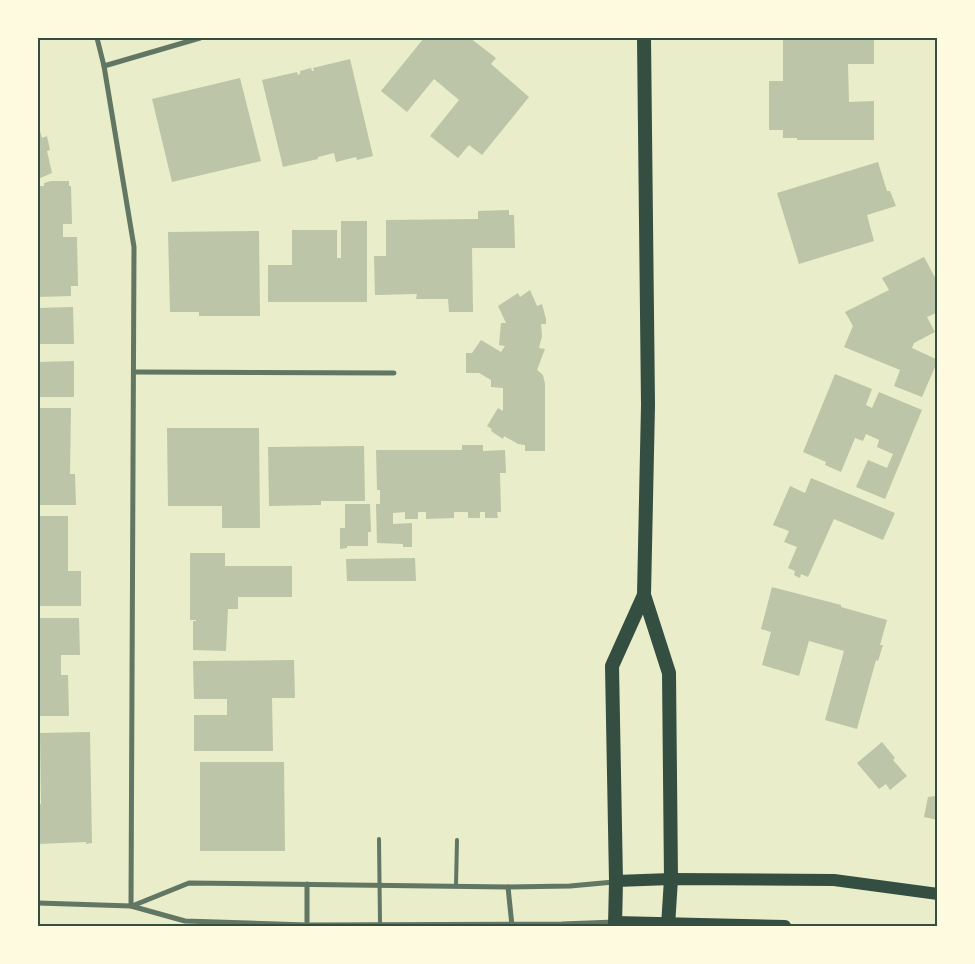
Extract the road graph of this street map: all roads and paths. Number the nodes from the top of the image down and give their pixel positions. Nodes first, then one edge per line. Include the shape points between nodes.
1 (96, 38) edge
2 (200, 38) edge
3 (644, 38) edge
4 (104, 66) junction
5 (134, 372) junction
6 (394, 373) dead end
7 (644, 595) junction
8 (379, 839) dead end
9 (457, 840) dead end
10 (671, 879) junction
11 (616, 882) junction
12 (307, 884) junction
13 (379, 884) junction
14 (456, 885) junction
15 (508, 887) junction
16 (938, 894) edge
17 (38, 902) edge
18 (131, 906) junction
19 (380, 924) junction
20 (615, 924) edge
21 (668, 924) edge
22 (512, 925) edge
23 (307, 926) edge
24 (785, 926) edge

1 - 4 street
2 - 4 street
3 - 7 highway via 648,405
4 - 5 street via 134,247
5 - 6 street
5 - 18 street
7 - 10 highway via 669,673
7 - 11 highway via 612,666
8 - 13 lane
9 - 14 lane
10 - 11 main road
10 - 16 main road via 834,880
10 - 21 highway
11 - 15 street
11 - 20 highway
12 - 13 street
12 - 18 street via 189,883
12 - 23 street
13 - 14 street
13 - 19 lane
14 - 15 street
15 - 22 street
17 - 18 street
18 - 23 street via 185,921
19 - 22 street
19 - 23 street
20 - 21 main road
20 - 22 street
21 - 24 main road

